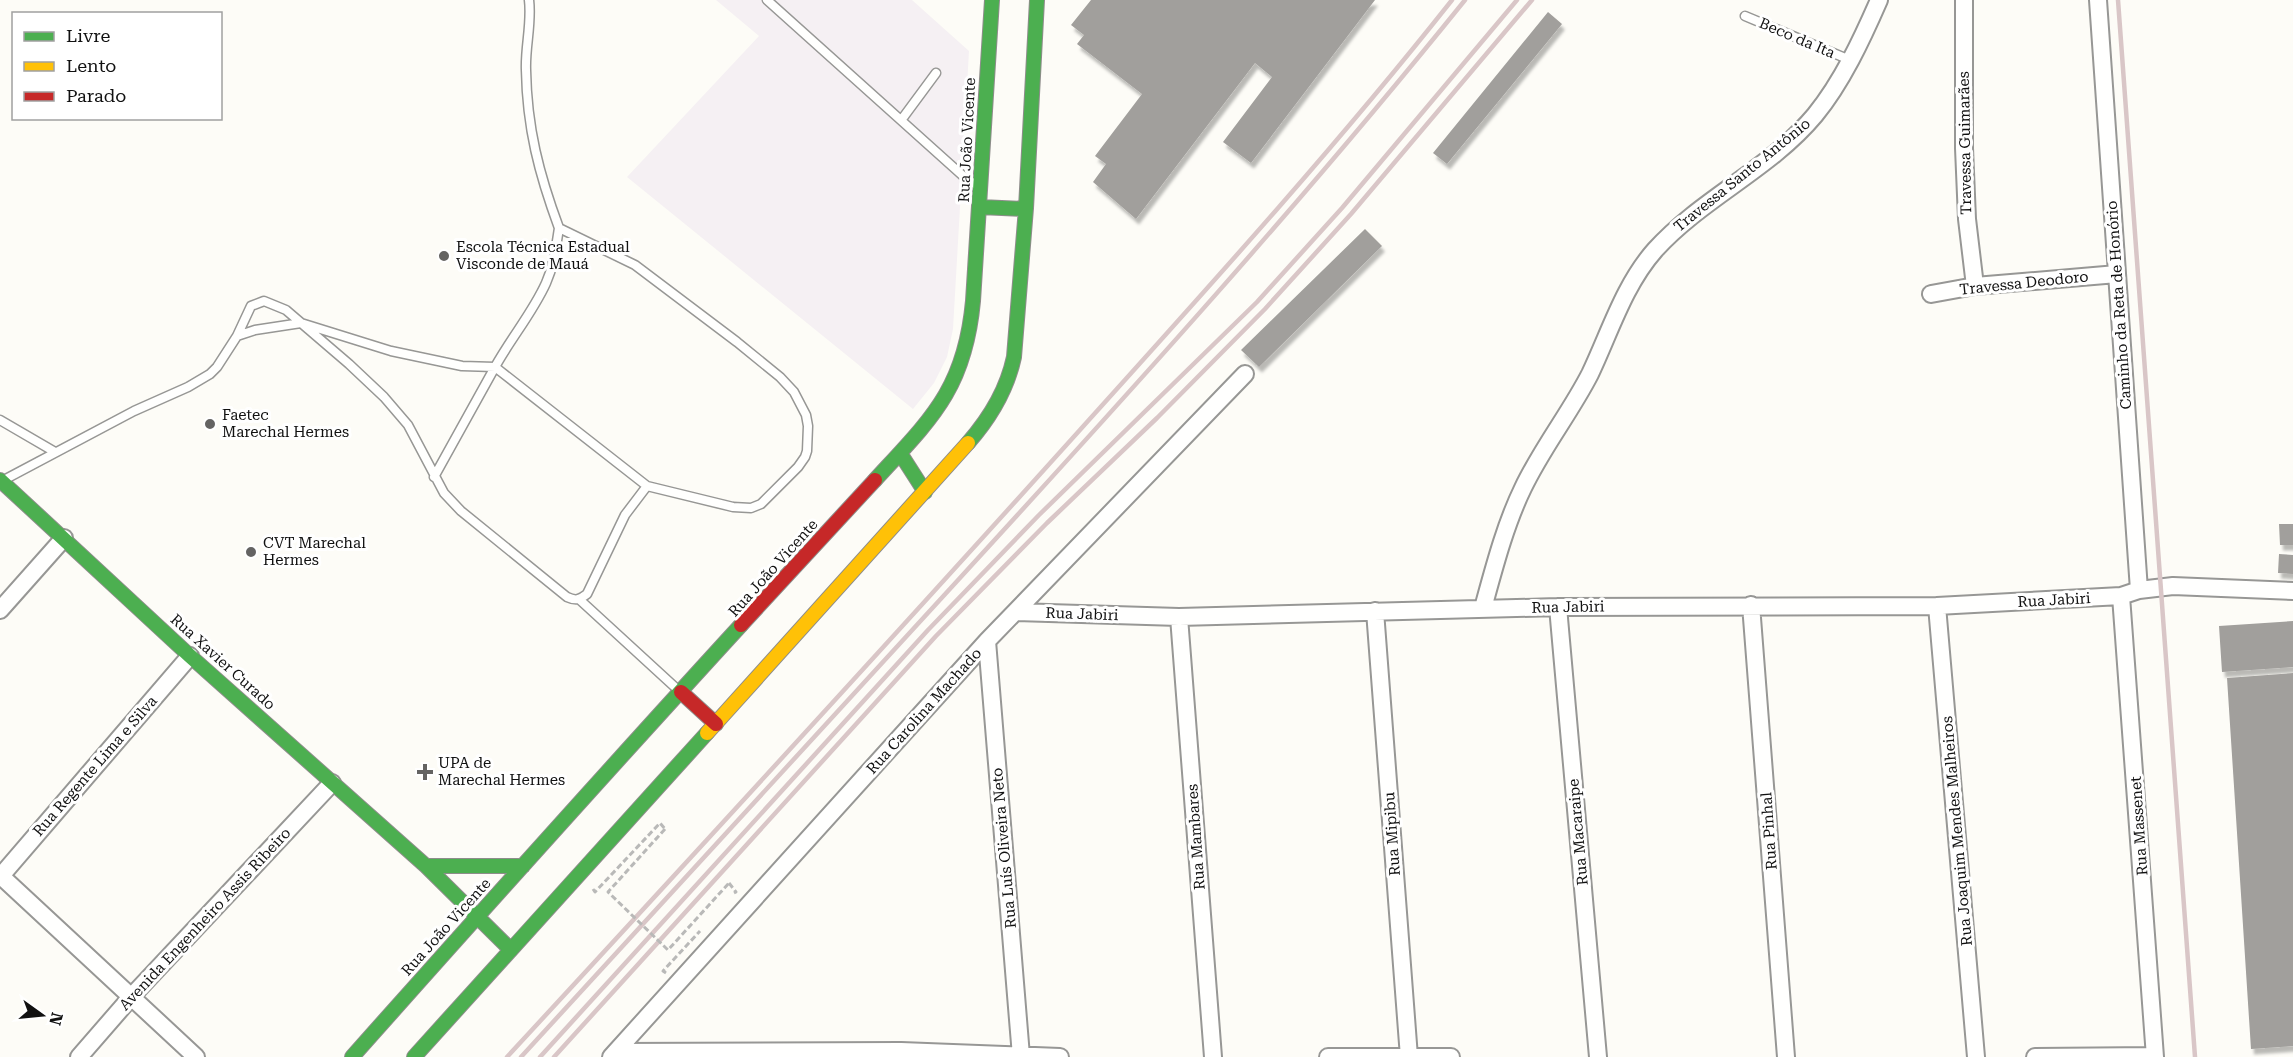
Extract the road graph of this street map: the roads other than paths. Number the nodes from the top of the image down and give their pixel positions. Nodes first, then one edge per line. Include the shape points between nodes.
1 (529, 0) edge
2 (767, 0) edge
3 (992, 0) edge
4 (1037, 0) edge
5 (1879, 0) edge
6 (1964, 0) edge
7 (2098, 0) edge
8 (1745, 16) dead end
9 (1850, 60) junction
10 (936, 73) dead end
11 (902, 119) junction
12 (981, 189) junction
13 (980, 207) junction
14 (1026, 209) junction
15 (559, 228) junction
16 (2117, 274) junction
17 (1975, 286) junction
18 (1931, 294) dead end
19 (301, 323) junction
20 (237, 336) junction
21 (495, 367) junction
22 (1245, 374) dead end
23 (0, 420) edge
24 (54, 452) junction
25 (900, 453) junction
26 (434, 477) junction
27 (0, 481) edge
28 (647, 486) junction
29 (925, 492) junction
30 (64, 538) junction
31 (2139, 590) junction
32 (2293, 591) edge
33 (2121, 596) junction
34 (580, 600) junction
35 (1752, 605) junction
36 (1937, 606) junction
37 (1558, 607) junction
38 (1483, 608) junction
39 (0, 610) edge
40 (1375, 611) junction
41 (1015, 612) junction
42 (1179, 616) junction
43 (987, 641) junction
44 (190, 656) junction
45 (681, 693) junction
46 (716, 724) junction
47 (332, 783) junction
48 (426, 866) junction
49 (523, 866) junction
50 (0, 876) edge
51 (477, 918) junction
52 (511, 950) junction
53 (132, 996) junction
54 (687, 1054) edge
55 (898, 1054) edge
56 (614, 1055) edge
57 (1021, 1056) edge
58 (79, 1057) edge
59 (196, 1057) edge
60 (352, 1057) edge
61 (414, 1057) edge
62 (1060, 1057) edge
63 (1213, 1057) edge
64 (1328, 1057) edge
65 (1409, 1057) edge
66 (1451, 1057) edge
67 (1598, 1057) edge
68 (1786, 1057) edge
69 (1976, 1057) edge
70 (2035, 1057) edge
71 (2155, 1057) edge

1 - 15 lane via 528,118 542,183
2 - 11 lane
3 - 12 main road, Rua João Vicente
4 - 14 main road
5 - 9 street, Travessa Santo Antônio
6 - 17 street, Travessa Guimarães via 1964,148
7 - 16 street, Caminho da Reta de Honório
8 - 9 lane, Beco da Ita
9 - 38 street, Travessa Santo Antônio via 1814,116 1760,165 1682,223 1654,251 1634,280 1589,374 1523,488
10 - 11 lane
11 - 12 lane
12 - 13 main road, Rua João Vicente
13 - 14 main road
13 - 25 main road, Rua João Vicente via 965,353 946,398
14 - 29 main road via 1010,377 979,430
15 - 21 lane via 546,284
15 - 28 lane via 635,265 702,315 780,377 794,392 806,415 805,458 756,506 733,507
16 - 17 street, Travessa Deodoro
16 - 31 street, Caminho da Reta de Honório
17 - 18 street, Travessa Deodoro
19 - 20 lane
19 - 20 lane via 286,310 264,301 249,309
19 - 21 lane via 391,351 462,366
19 - 26 lane via 396,411 408,425
20 - 24 lane via 210,374
21 - 26 lane
21 - 28 lane
22 - 41 street, Rua Carolina Machado
23 - 24 lane
24 - 27 lane
25 - 29 main road
25 - 45 main road, Rua João Vicente
26 - 34 lane via 461,511 567,597
27 - 30 main road, Rua Xavier Curado
28 - 34 lane via 625,515 587,594
29 - 46 main road
30 - 39 street
30 - 44 main road, Rua Xavier Curado
31 - 32 street via 2173,586
31 - 33 street
33 - 36 street, Rua Jabiri
33 - 71 street, Rua Massenet
34 - 45 lane
35 - 36 street, Rua Jabiri
35 - 37 street, Rua Jabiri
35 - 68 street, Rua Pinhal
36 - 69 street, Rua Joaquim Mendes Malheiros
37 - 38 street, Rua Jabiri
37 - 67 street, Rua Macaraipe
38 - 40 street, Rua Jabiri
40 - 42 street, Rua Jabiri
40 - 65 street, Rua Mipibu
41 - 42 street, Rua Jabiri
41 - 43 street, Rua Carolina Machado
42 - 63 street, Rua Mambares
43 - 56 street, Rua Carolina Machado
43 - 57 street, Rua Luís Oliveira Neto
44 - 47 main road, Rua Xavier Curado
44 - 50 street, Rua Regente Lima e Silva
45 - 46 main road
45 - 49 main road, Rua João Vicente
46 - 52 main road
47 - 48 main road, Rua Xavier Curado
47 - 53 street, Avenida Engenheiro Assis Ribeiro
48 - 49 main road
48 - 51 main road, Rua Xavier Curado
49 - 51 main road, Rua João Vicente
50 - 53 street
51 - 52 main road, Rua Xavier Curado
51 - 60 main road, Rua João Vicente
52 - 61 main road
53 - 58 street, Avenida Engenheiro Assis Ribeiro
53 - 59 street
54 - 55 street
54 - 56 street
55 - 57 street
57 - 62 street
64 - 65 street
65 - 66 street
70 - 71 street

